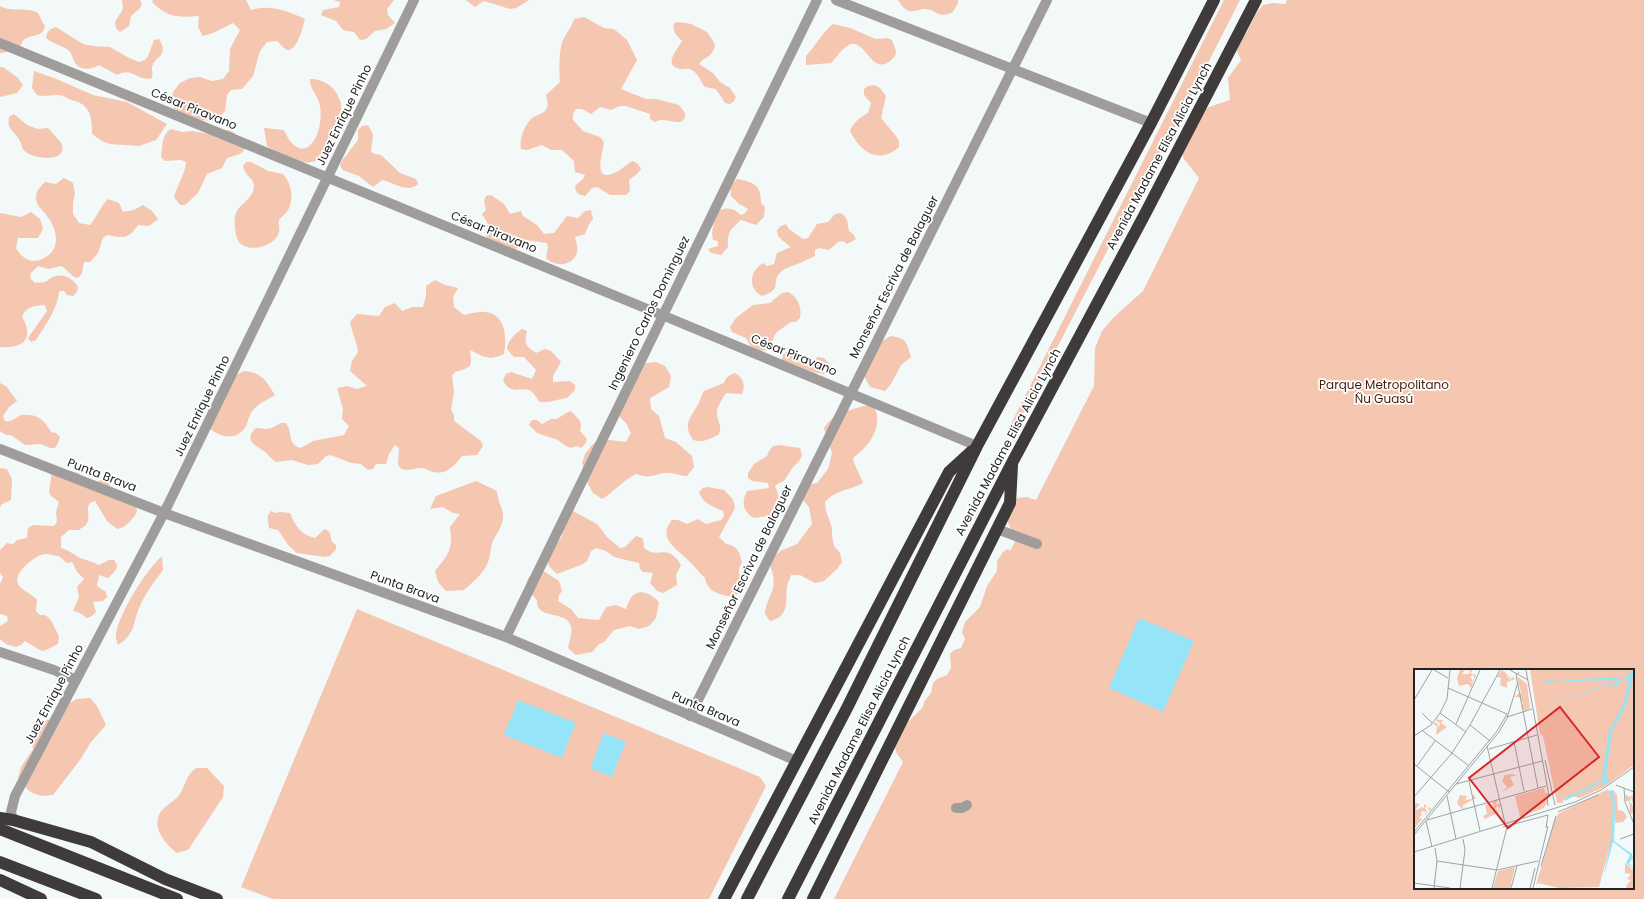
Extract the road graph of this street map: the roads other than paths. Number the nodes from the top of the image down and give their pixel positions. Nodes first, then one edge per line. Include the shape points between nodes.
1 (414, 0) edge
2 (817, 0) edge
3 (836, 0) edge
4 (1048, 0) edge
5 (1214, 0) edge
6 (1256, 0) edge
7 (0, 43) edge
8 (1012, 69) junction
9 (1151, 123) junction
10 (328, 178) junction
11 (662, 315) junction
12 (850, 392) junction
13 (977, 446) junction
14 (0, 449) edge
15 (1013, 461) junction
16 (164, 513) junction
17 (997, 529) junction
18 (1037, 544) dead end
19 (506, 637) junction
20 (0, 652) edge
21 (76, 680) junction
22 (690, 716) junction
23 (797, 761) junction
24 (967, 805) dead end
25 (956, 808) dead end
26 (0, 818) edge
27 (13, 820) junction
28 (0, 829) edge
29 (0, 862) edge
30 (1, 881) edge
31 (41, 899) edge
32 (96, 899) edge
33 (177, 899) edge
34 (217, 899) edge
35 (724, 899) edge
36 (747, 899) edge
37 (788, 899) edge
38 (813, 899) edge

1 - 10 street, Juez Enrique Pinho
2 - 11 street, Ingeniero Carlos Dominguez
3 - 8 street
4 - 8 street, Monseñor Escriva de Balaguer
5 - 9 highway, Avenida Madame Elisa Alicia Lynch
6 - 15 highway, Avenida Madame Elisa Alicia Lynch
7 - 10 street, César Piravano
8 - 9 street
8 - 12 street, Monseñor Escriva de Balaguer
9 - 13 highway, Avenida Madame Elisa Alicia Lynch
10 - 11 street, César Piravano
10 - 16 street, Juez Enrique Pinho
11 - 12 street, César Piravano
11 - 19 street, Ingeniero Carlos Dominguez
12 - 13 street, César Piravano
12 - 22 street, Monseñor Escriva de Balaguer
13 - 23 highway via 949,472
13 - 36 highway, Avenida Madame Elisa Alicia Lynch via 847,708
14 - 16 street, Punta Brava
15 - 17 highway via 1010,503
15 - 37 highway, Avenida Madame Elisa Alicia Lynch
16 - 19 street, Punta Brava
16 - 21 street, Juez Enrique Pinho
17 - 18 street
17 - 38 highway
19 - 22 street, Punta Brava
20 - 21 street
21 - 27 street, Juez Enrique Pinho via 15,796 11,812
22 - 23 street, Punta Brava
23 - 35 highway
24 - 25 street
26 - 27 highway
27 - 34 highway via 91,842 165,879
28 - 33 highway
29 - 32 highway
30 - 31 highway

